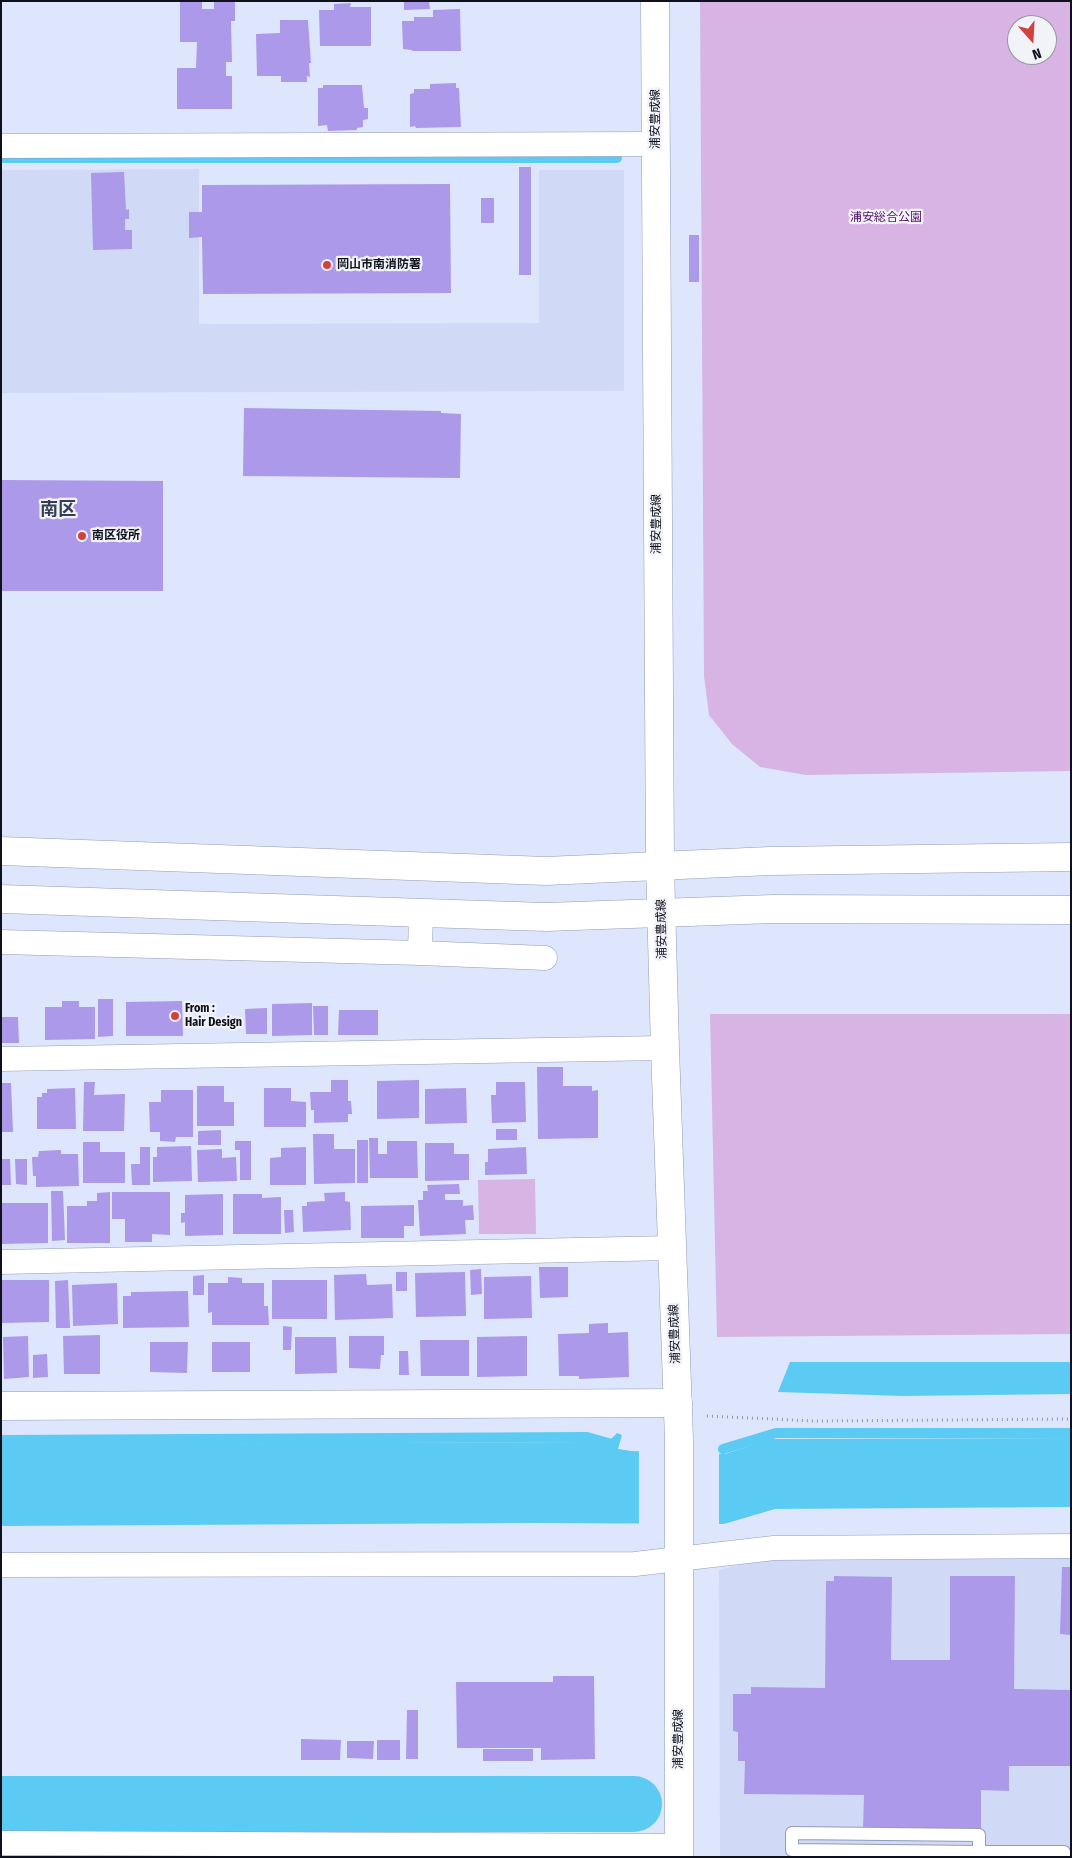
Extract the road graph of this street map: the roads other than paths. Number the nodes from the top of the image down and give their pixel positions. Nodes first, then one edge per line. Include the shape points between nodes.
1 (655, 1) edge
2 (656, 144) junction
3 (1, 146) edge
4 (1, 851) edge
5 (1071, 857) edge
6 (660, 866) junction
7 (1, 899) edge
8 (1071, 910) edge
9 (421, 913) junction
10 (662, 913) junction
11 (1, 942) edge
12 (420, 953) junction
13 (544, 958) dead end
14 (665, 1048) junction
15 (1, 1059) edge
16 (672, 1248) junction
17 (1, 1262) edge
18 (678, 1403) junction
19 (1, 1406) edge
20 (1071, 1546) edge
21 (678, 1560) junction
22 (1, 1565) edge
23 (1, 1843) edge
24 (224, 1850) edge
25 (270, 1850) edge
26 (427, 1851) edge
27 (679, 1852) edge
28 (979, 1854) edge
29 (1064, 1857) edge

1 - 2 street, 浦安豊成線
2 - 3 street
2 - 6 street, 浦安豊成線
4 - 6 street via 546,871
5 - 6 street via 770,861
6 - 10 street, 浦安豊成線
7 - 9 street
8 - 10 street via 773,909
9 - 10 street via 546,917
9 - 12 street
10 - 14 street, 浦安豊成線
11 - 12 street
12 - 13 street
14 - 15 street
14 - 16 street, 浦安豊成線
16 - 17 street
16 - 18 street, 浦安豊成線
18 - 19 street
18 - 21 street, 浦安豊成線
20 - 21 street via 774,1548
21 - 22 street via 635,1564
21 - 27 street, 浦安豊成線
23 - 24 street
24 - 25 street
25 - 26 street
26 - 27 street
28 - 28 lane via 792,1850 792,1833 979,1835
28 - 29 lane via 1064,1852

